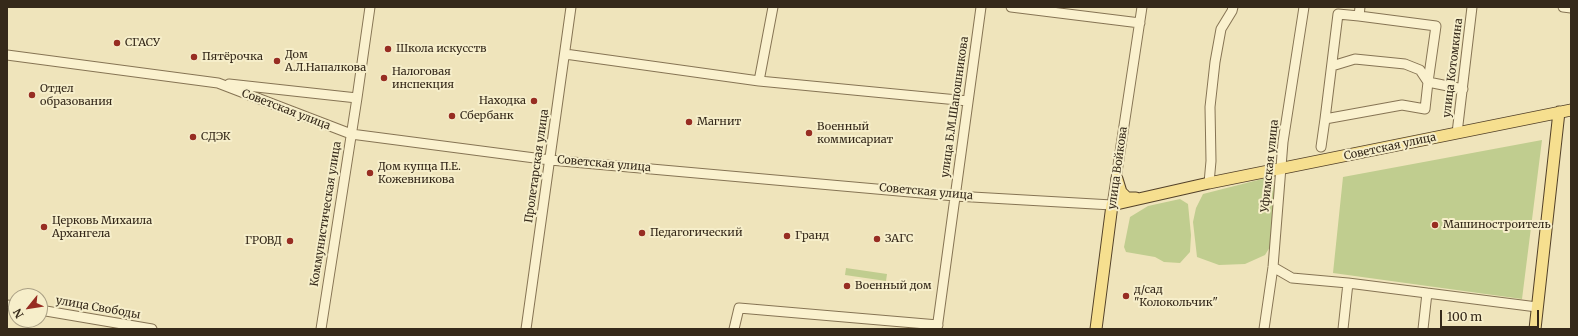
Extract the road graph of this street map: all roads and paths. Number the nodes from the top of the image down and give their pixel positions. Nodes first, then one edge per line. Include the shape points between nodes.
1 (370, 7) edge
2 (571, 7) edge
3 (772, 7) edge
4 (981, 7) edge
5 (1011, 7) edge
6 (1142, 7) edge
7 (1233, 7) edge
8 (1304, 7) edge
9 (1472, 7) edge
10 (1563, 7) edge
11 (1571, 8) edge
12 (1359, 12) edge
13 (1140, 23) junction
14 (565, 54) junction
15 (7, 55) edge
16 (1332, 66) junction
17 (759, 81) junction
18 (1428, 82) junction
19 (218, 83) junction
20 (1463, 89) junction
21 (357, 98) junction
22 (968, 101) junction
23 (1571, 110) edge
24 (1559, 112) junction
25 (1325, 119) junction
26 (1457, 133) junction
27 (351, 134) junction
28 (1321, 147) dead end
29 (550, 160) junction
30 (1280, 170) junction
31 (1117, 179) junction
32 (1209, 183) junction
33 (955, 196) junction
34 (1141, 199) junction
35 (1112, 205) junction
36 (1109, 233) junction
37 (1273, 267) junction
38 (1348, 283) junction
39 (1427, 293) junction
40 (1537, 307) junction
41 (48, 311) edge
42 (938, 327) edge
43 (152, 329) edge
44 (321, 329) edge
45 (526, 329) edge
46 (734, 329) edge
47 (1096, 329) edge
48 (1264, 329) edge
49 (1343, 329) edge
50 (1423, 329) edge
51 (1535, 329) edge

1 - 21 street, Коммунистическая улица
2 - 14 street, Пролетарская улица
3 - 17 street
4 - 22 street, улица Б.М.Шапошникова
5 - 13 street
6 - 13 street, улица Войкова
7 - 32 street via 1221,29 1215,62 1210,107
8 - 30 street, Уфимская улица
9 - 20 street, улица Котомкина
10 - 11 street
12 - 16 street via 1338,14
12 - 18 street via 1436,26
13 - 31 street, улица Войкова
14 - 17 street
14 - 29 street, Пролетарская улица
15 - 19 street, Советская улица
16 - 18 street via 1355,59 1405,64 1420,70
16 - 25 street
17 - 22 street
18 - 20 street
18 - 25 street via 1425,109 1402,105
19 - 21 street
19 - 27 street, Советская улица
20 - 26 street, улица Котомкина
21 - 27 street, Коммунистическая улица
22 - 33 street, улица Б.М.Шапошникова
23 - 24 main road, Советская улица
24 - 26 main road, Советская улица
24 - 40 main road
25 - 28 street
26 - 30 main road, Советская улица
27 - 29 street, Советская улица
27 - 44 street, Коммунистическая улица
29 - 33 street, Советская улица
29 - 45 street, Пролетарская улица
30 - 32 main road, Советская улица
30 - 37 street, Уфимская улица
31 - 34 main road via 1121,192 1127,198
31 - 35 street, улица Войкова
32 - 34 main road, Советская улица
33 - 35 street, Советская улица
33 - 42 street, улица Б.М.Шапошникова
34 - 35 main road, Советская улица
34 - 36 main road via 1123,208
35 - 36 main road, улица Войкова
36 - 47 main road, улица Войкова
37 - 38 street via 1292,278
37 - 48 street, Уфимская улица
38 - 39 street
38 - 49 street
39 - 40 street
39 - 50 street
40 - 51 main road
41 - 43 street, улица Свободы
42 - 46 street via 738,308

